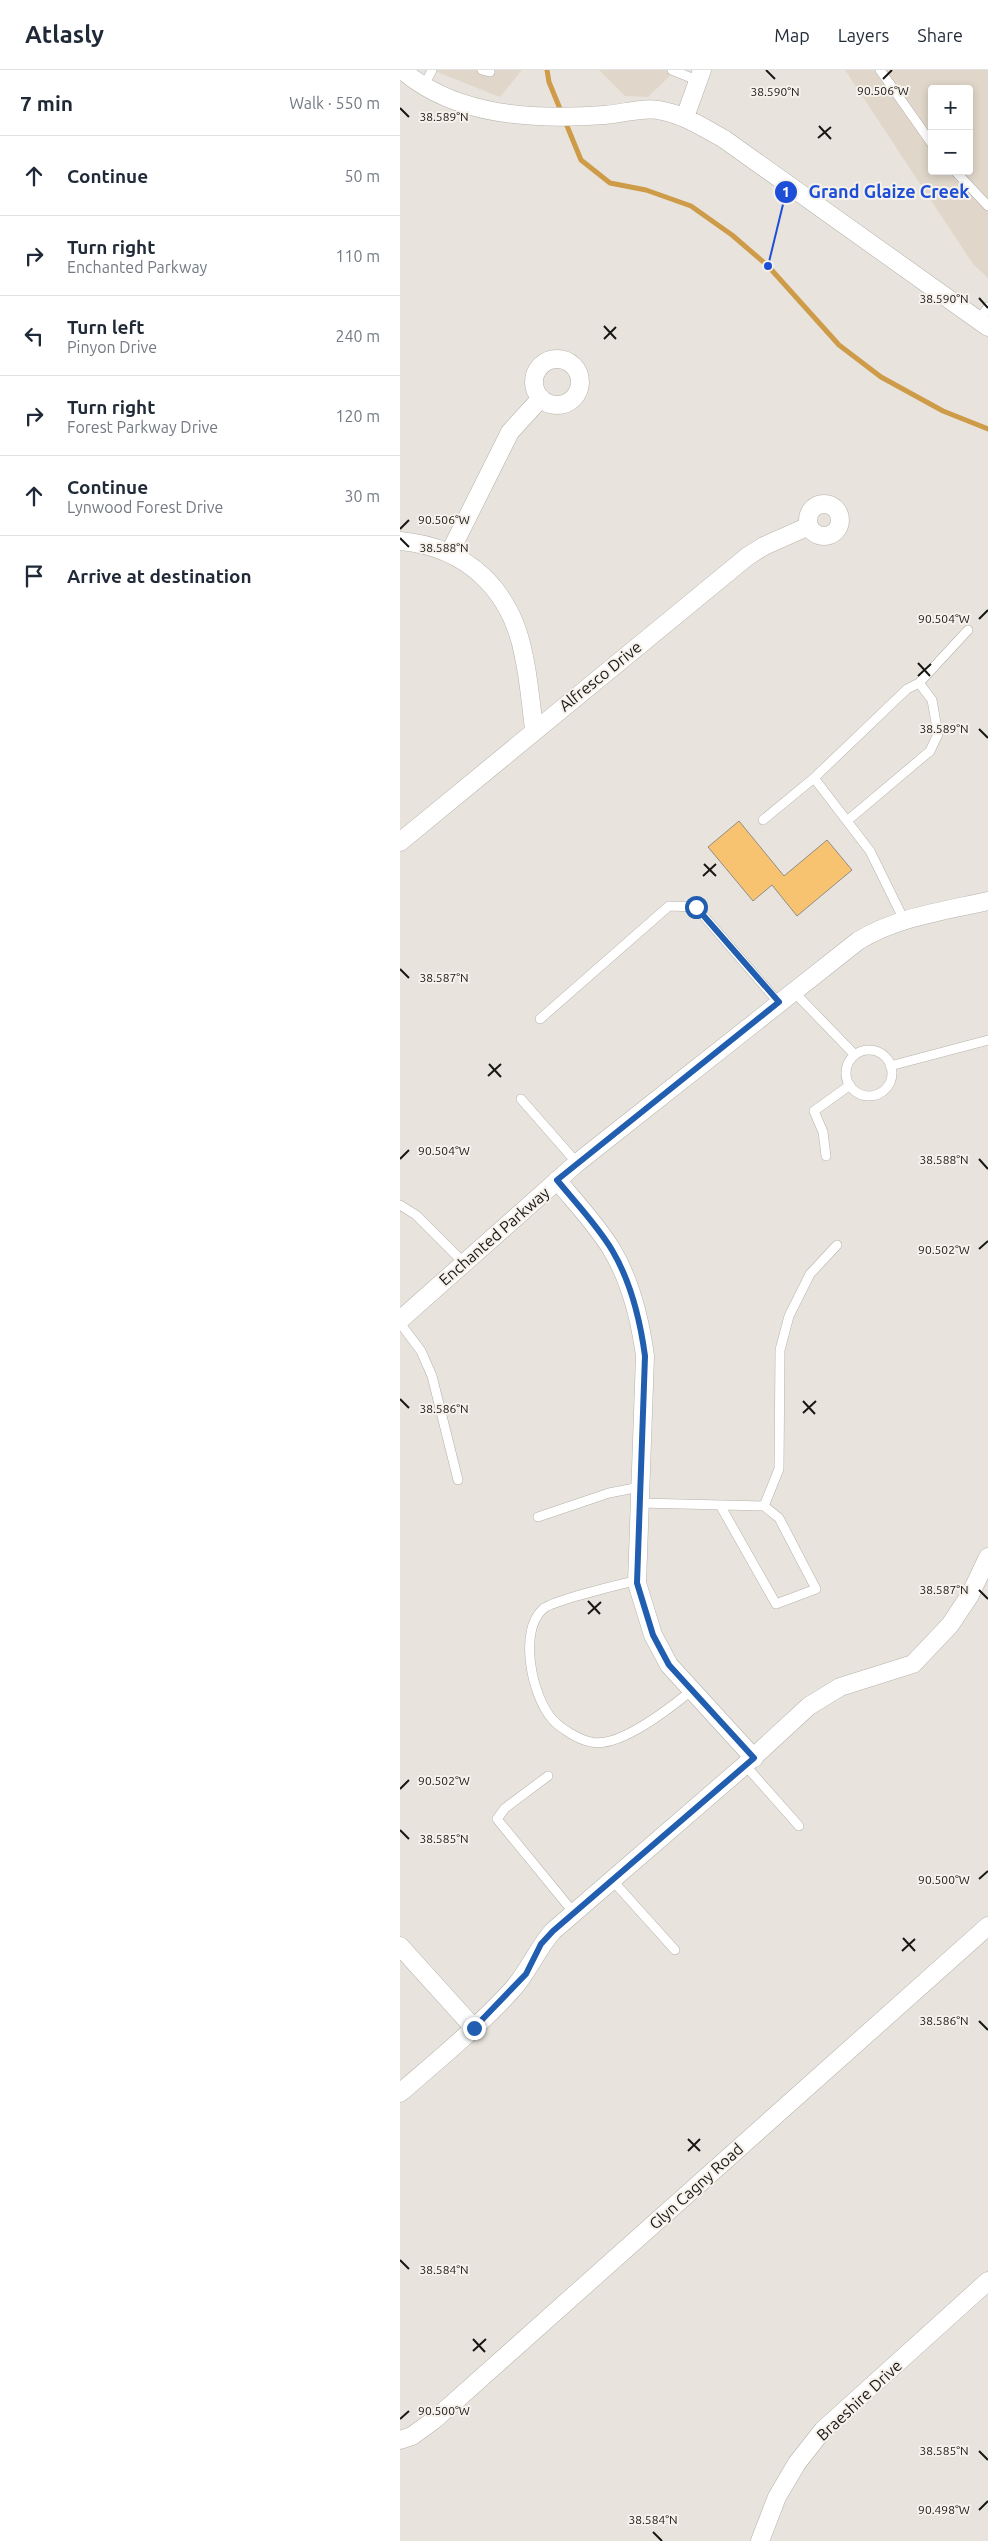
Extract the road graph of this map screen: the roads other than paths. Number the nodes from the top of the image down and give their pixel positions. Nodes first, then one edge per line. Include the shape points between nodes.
1 (402, 70) edge
2 (432, 70) edge
3 (672, 70) edge
4 (880, 70) edge
5 (700, 76) edge
6 (424, 86) junction
7 (685, 117) junction
8 (928, 138) edge
9 (960, 175) edge
10 (988, 206) edge
11 (985, 318) edge
12 (541, 398) dead end
13 (809, 526) dead end
14 (400, 540) edge
15 (450, 552) junction
16 (968, 630) dead end
17 (919, 683) junction
18 (534, 729) junction
19 (814, 778) junction
20 (763, 820) dead end
21 (847, 821) junction
22 (400, 842) edge
23 (988, 901) edge
24 (904, 920) junction
25 (786, 997) junction
26 (540, 1019) dead end
27 (988, 1040) edge
28 (855, 1055) junction
29 (890, 1066) junction
30 (850, 1085) junction
31 (520, 1099) dead end
32 (826, 1156) dead end
33 (577, 1163) junction
34 (557, 1180) junction
35 (400, 1204) edge
36 (837, 1245) dead end
37 (464, 1262) junction
38 (400, 1322) edge
39 (458, 1480) dead end
40 (640, 1495) junction
41 (720, 1505) junction
42 (764, 1506) junction
43 (538, 1517) dead end
44 (988, 1557) edge
45 (637, 1580) junction
46 (691, 1691) junction
47 (749, 1761) junction
48 (548, 1776) dead end
49 (799, 1826) dead end
50 (612, 1880) junction
51 (574, 1913) junction
52 (988, 1926) edge
53 (400, 1946) edge
54 (675, 1950) dead end
55 (474, 2028) junction
56 (400, 2093) edge
57 (988, 2281) edge
58 (400, 2440) edge
59 (760, 2541) edge

1 - 6 street
2 - 6 lane
3 - 5 lane
4 - 8 lane
5 - 7 street
6 - 7 street via 482,110 546,116 604,115 656,109
7 - 11 street via 724,139
9 - 10 lane
12 - 15 street via 510,432
13 - 18 street, Alfresco Drive via 748,556
14 - 15 street via 430,544
15 - 18 street via 478,571 502,599 514,623 524,657
16 - 17 lane
17 - 19 lane via 906,689
17 - 21 lane via 932,700 938,734 930,751
18 - 22 street, Alfresco Drive
19 - 20 lane
19 - 21 lane
21 - 24 lane via 870,851
23 - 24 street, Enchanted Parkway
24 - 25 street, Enchanted Parkway via 858,941
25 - 26 lane via 696,907 670,906
25 - 28 lane
25 - 33 street, Enchanted Parkway
27 - 29 lane
28 - 29 lane via 864,1051 878,1052
28 - 30 lane via 846,1071
29 - 30 lane via 890,1082 881,1093 867,1096
30 - 32 lane via 814,1111 823,1132
31 - 33 lane
33 - 34 street, Enchanted Parkway
34 - 37 street, Enchanted Parkway
34 - 40 street via 612,1249 626,1279 641,1328 645,1356
35 - 37 lane via 416,1215
36 - 42 lane via 810,1274 789,1316 780,1350 779,1469
37 - 38 street, Enchanted Parkway
38 - 39 lane via 421,1351 432,1376
40 - 41 lane
40 - 43 lane via 609,1492
40 - 45 street
41 - 42 lane
41 - 42 lane via 776,1604 816,1589 779,1518
44 - 47 street via 970,1595 950,1625 913,1664 840,1687 810,1706
45 - 46 street via 653,1635 669,1665
45 - 46 lane via 544,1608 532,1621 528,1657 544,1707 553,1720 592,1743 635,1731
46 - 47 street
47 - 49 lane
47 - 50 street
48 - 51 lane via 505,1808 497,1819
50 - 51 street
50 - 54 lane
51 - 55 street via 541,1944 526,1974
52 - 58 street, Glyn Cagny Road via 434,2420 412,2436
53 - 55 street
55 - 56 street
57 - 59 street, Braeshire Drive via 823,2430 797,2463 777,2497

